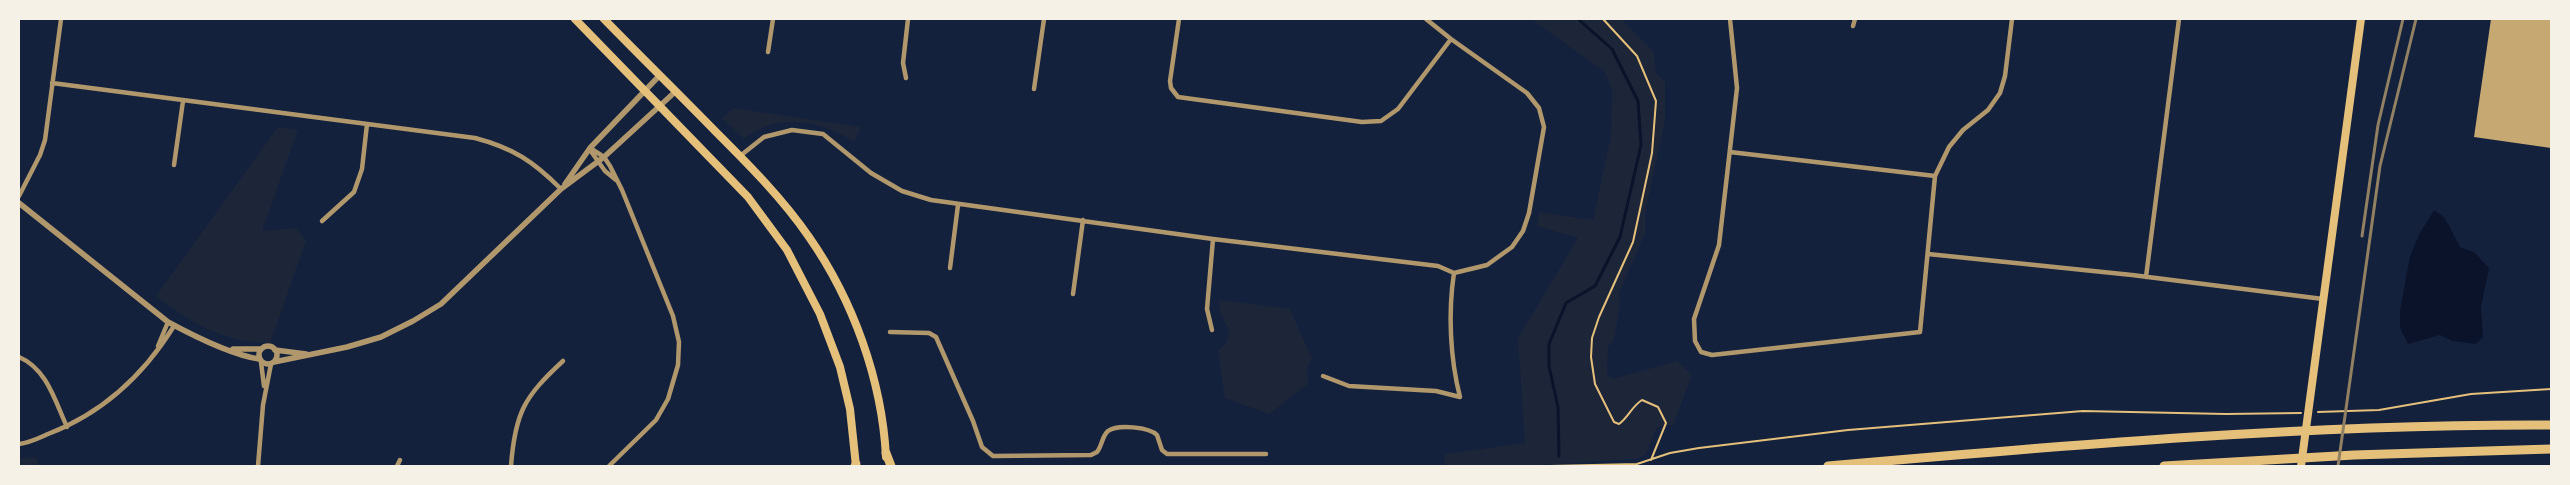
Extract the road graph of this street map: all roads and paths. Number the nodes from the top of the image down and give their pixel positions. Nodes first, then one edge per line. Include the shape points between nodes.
1 (61, 19) edge
2 (575, 19) edge
3 (604, 19) edge
4 (773, 19) edge
5 (908, 19) edge
6 (1044, 19) edge
7 (1179, 19) edge
8 (1426, 19) edge
9 (1603, 19) edge
10 (1730, 19) edge
11 (1856, 19) edge
12 (2012, 19) edge
13 (2179, 19) edge
14 (2361, 19) edge
15 (1853, 26) dead end
16 (1451, 39) junction
17 (768, 52) dead end
18 (660, 75) junction
19 (906, 78) dead end
20 (52, 82) junction
21 (1034, 89) dead end
22 (644, 90) junction
23 (676, 91) junction
24 (183, 101) junction
25 (660, 105) junction
26 (367, 124) junction
27 (590, 148) junction
28 (1730, 152) junction
29 (740, 156) junction
30 (604, 157) junction
31 (598, 162) junction
32 (174, 164) dead end
33 (1935, 176) junction
34 (618, 182) junction
35 (561, 189) junction
36 (19, 196) edge
37 (19, 204) edge
38 (958, 205) junction
39 (1083, 220) junction
40 (322, 221) dead end
41 (1213, 239) junction
42 (1928, 254) junction
43 (950, 268) dead end
44 (1454, 273) junction
45 (2146, 277) junction
46 (1074, 294) dead end
47 (2323, 299) junction
48 (168, 322) junction
49 (174, 326) junction
50 (1212, 330) dead end
51 (890, 332) dead end
52 (228, 348) junction
53 (261, 349) junction
54 (156, 350) junction
55 (275, 350) junction
56 (308, 354) junction
57 (19, 357) edge
58 (260, 361) junction
59 (563, 361) dead end
60 (273, 363) junction
61 (1323, 376) dead end
62 (2551, 389) edge
63 (265, 390) junction
64 (2551, 425) edge
65 (67, 427) junction
66 (19, 444) edge
67 (2551, 449) edge
68 (886, 453) junction
69 (1266, 454) dead end
70 (400, 460) dead end
71 (1651, 460) junction
72 (258, 466) edge
73 (397, 466) edge
74 (511, 466) edge
75 (609, 466) edge
76 (856, 466) edge
77 (887, 466) edge
78 (891, 466) edge
79 (1377, 466) edge
80 (1405, 466) edge
81 (1549, 466) edge
82 (1554, 466) edge
83 (1828, 466) edge
84 (2164, 466) edge
85 (2301, 466) edge

1 - 20 street
2 - 22 main road
3 - 18 main road
4 - 17 street
5 - 19 street via 902,63
6 - 21 street
7 - 16 street via 1170,82 1178,97 1362,122 1381,121 1394,113
8 - 16 street
9 - 71 path via 1637,56 1656,101 1656,118 1633,242 1599,317 1592,338 1591,356 1595,384 1614,422 1624,421 1642,400 1658,407 1666,422
10 - 28 street via 1737,88
11 - 15 street
12 - 33 street via 2000,93 1988,110 1963,130 1949,147
13 - 45 street
14 - 47 main road
16 - 44 street via 1527,92 1539,108 1544,127 1523,231 1512,247 1487,265
18 - 22 street
18 - 23 main road
20 - 24 street
20 - 36 street via 45,140
22 - 25 main road
22 - 27 street
23 - 25 street
23 - 29 main road
24 - 26 street
24 - 32 street
25 - 30 street
25 - 76 main road via 748,197 787,250 820,314 840,367 850,409
26 - 35 street via 475,138 502,145 530,161
26 - 40 street via 362,168 354,192
27 - 30 street
27 - 31 street
27 - 35 street
28 - 33 street
28 - 42 street via 1719,245 1694,319 1695,341 1701,352 1712,355 1920,332
29 - 38 street via 764,137 792,130 823,134 872,173 902,191
29 - 68 main road via 810,238 834,280 866,355 880,408
30 - 31 street
30 - 34 street
31 - 34 street
31 - 35 street
33 - 42 street
34 - 75 street via 673,316 679,354 673,389 656,420
35 - 56 street via 441,304 381,336
37 - 48 street
38 - 39 street
38 - 43 street
39 - 41 street
39 - 46 street
41 - 44 street via 1438,266
41 - 50 street via 1207,309
42 - 45 street
44 - 61 street via 1451,291 1454,374 1460,397 1436,391 1349,386
45 - 47 street
47 - 85 main road
48 - 49 street
48 - 54 street
49 - 52 street
49 - 54 street
51 - 69 street via 929,333 936,337 982,447 992,456 1091,455 1097,452 1104,435 1111,430 1144,428 1157,435 1162,450 1167,454
52 - 53 street
52 - 58 street
53 - 55 street via 270,346
53 - 58 street
54 - 65 street via 136,377 102,407
55 - 56 street
55 - 60 street via 277,354
56 - 60 street
57 - 65 street via 32,362 47,382
58 - 60 street
58 - 63 street
59 - 74 street via 536,386 521,411 514,432
60 - 63 street
62 - 71 path via 2471,394 2379,410 2281,414 2083,411 1848,430 1699,448
63 - 72 street
64 - 83 highway via 2278,432 1991,451
65 - 66 street
67 - 84 highway via 2354,454
68 - 77 main road
68 - 78 highway
70 - 73 street
71 - 82 path via 1637,464
79 - 80 path
81 - 82 path

